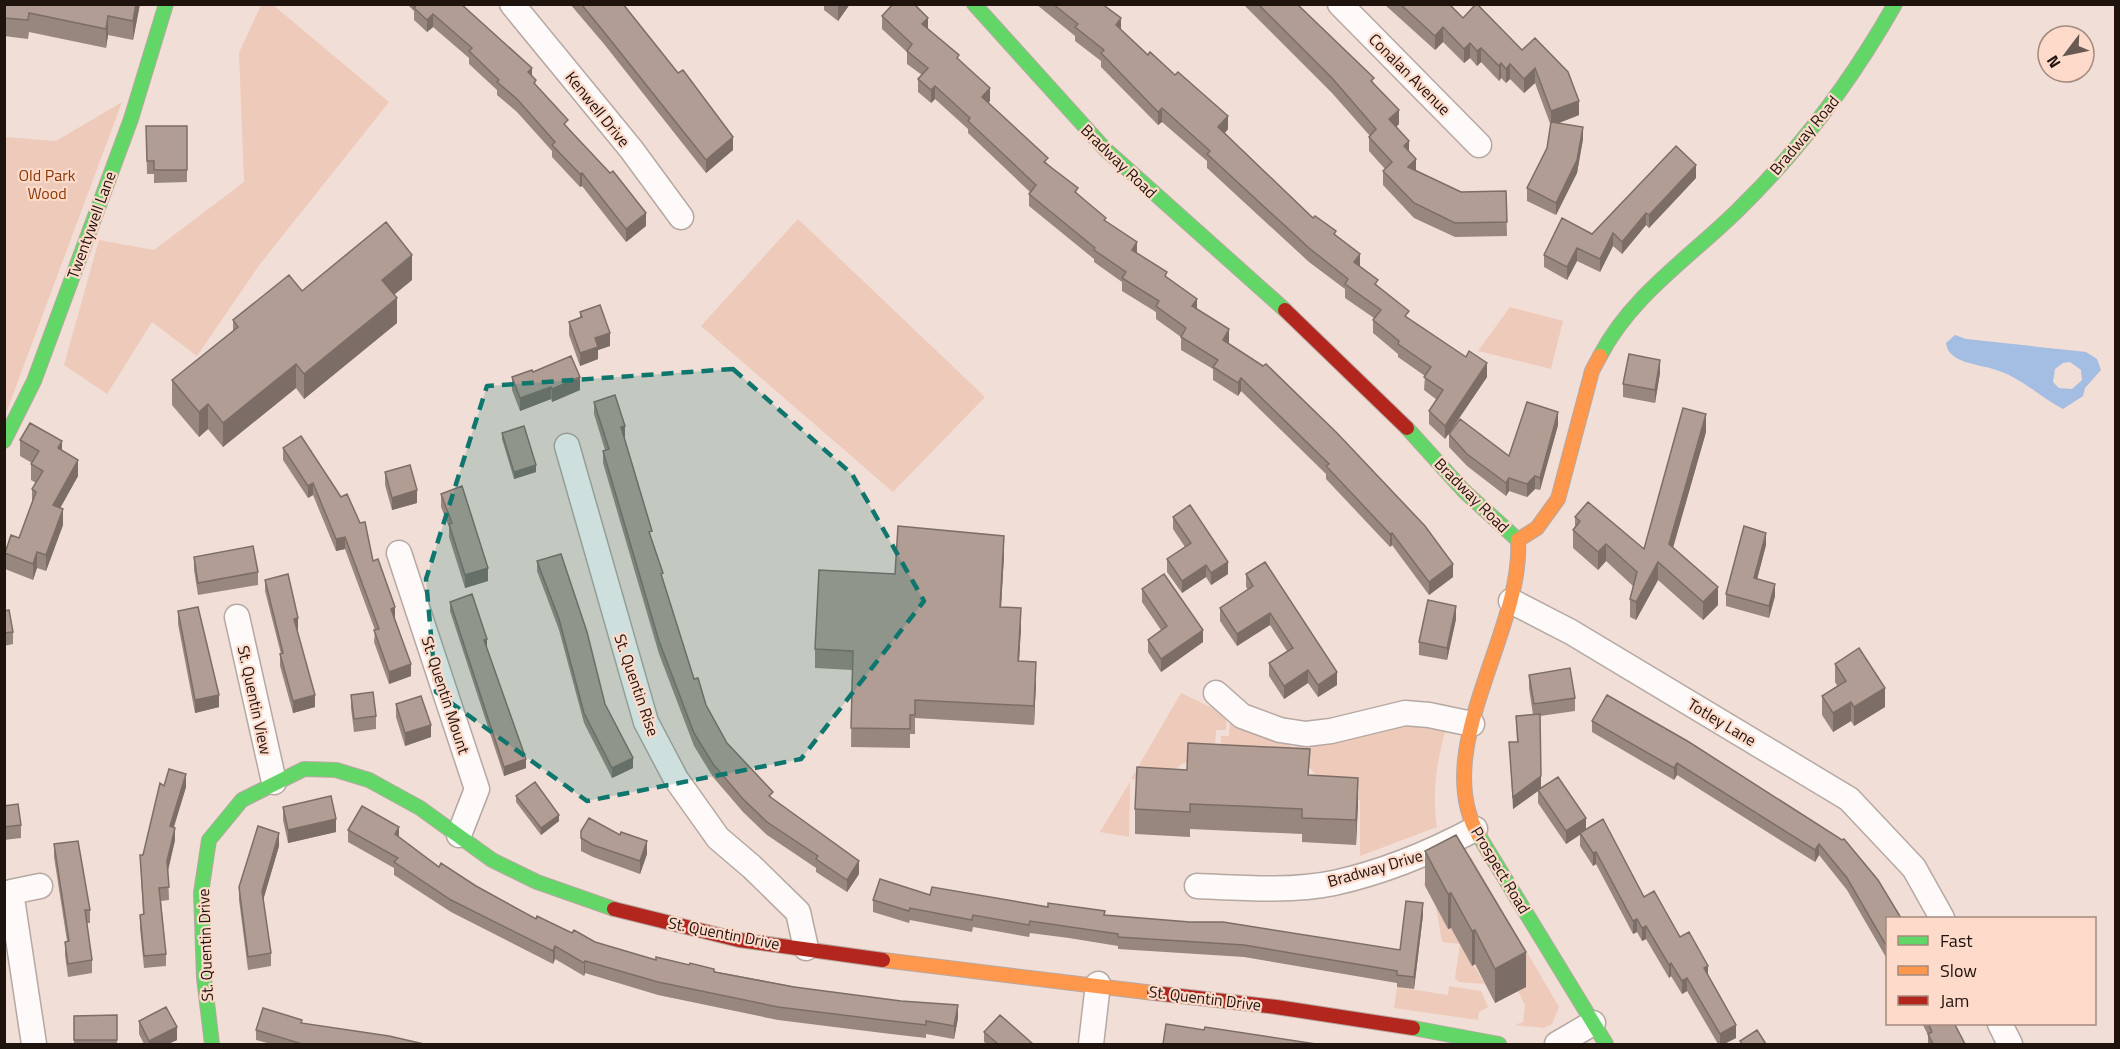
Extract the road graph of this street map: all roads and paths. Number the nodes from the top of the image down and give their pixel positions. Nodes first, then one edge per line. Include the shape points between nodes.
1 (166, 4) edge
2 (512, 4) edge
3 (974, 4) edge
4 (1341, 4) edge
5 (1895, 4) edge
6 (1479, 145) dead end
7 (681, 217) dead end
8 (4, 441) edge
9 (567, 446) dead end
10 (1518, 540) junction
11 (399, 553) dead end
12 (1511, 602) junction
13 (237, 617) dead end
14 (1216, 693) dead end
15 (1472, 724) junction
16 (274, 782) junction
17 (1475, 830) junction
18 (459, 835) junction
19 (40, 886) dead end
20 (1197, 886) dead end
21 (1941, 917) edge
22 (806, 948) junction
23 (1098, 984) junction
24 (1593, 1023) junction
25 (2001, 1025) edge
26 (34, 1044) edge
27 (212, 1044) edge
28 (1091, 1044) edge
29 (1499, 1044) edge
30 (1557, 1044) edge
31 (1606, 1044) edge
32 (2010, 1044) edge

1 - 8 street, Twentywell Lane via 131,119 34,381
2 - 7 street, Kenwell Drive via 631,149
3 - 10 street, Bradway Road via 1105,149 1294,317 1414,435 1478,505
4 - 6 street, Conalan Avenue
5 - 10 street, Bradway Road via 1858,68 1757,192 1660,278 1600,352 1558,499 1537,528
9 - 22 street, St. Quentin Rise via 646,722 676,779 718,838 798,912
10 - 12 street, Prospect Road via 1519,579
11 - 18 street, St. Quentin Mount via 477,789
12 - 15 street, Prospect Road
12 - 21 street, Totley Lane via 1591,643 1849,799 1914,868
13 - 16 street, St. Quentin View
14 - 15 street via 1242,716 1280,730 1306,734 1405,713
15 - 17 street, Prospect Road via 1463,781
16 - 18 street, St. Quentin Drive via 304,769 336,770 369,780
16 - 27 street, St. Quentin Drive via 242,800 209,840 201,893 204,978
17 - 20 street, Bradway Drive via 1411,860 1333,883 1276,888
17 - 24 street, Prospect Road
18 - 22 street, St. Quentin Drive via 492,860 599,905 739,940
19 - 26 street via 11,892
22 - 23 street, St. Quentin Drive
23 - 28 street
23 - 29 street, St. Quentin Drive via 1387,1023
24 - 30 street
24 - 31 street, Prospect Road
25 - 32 street

